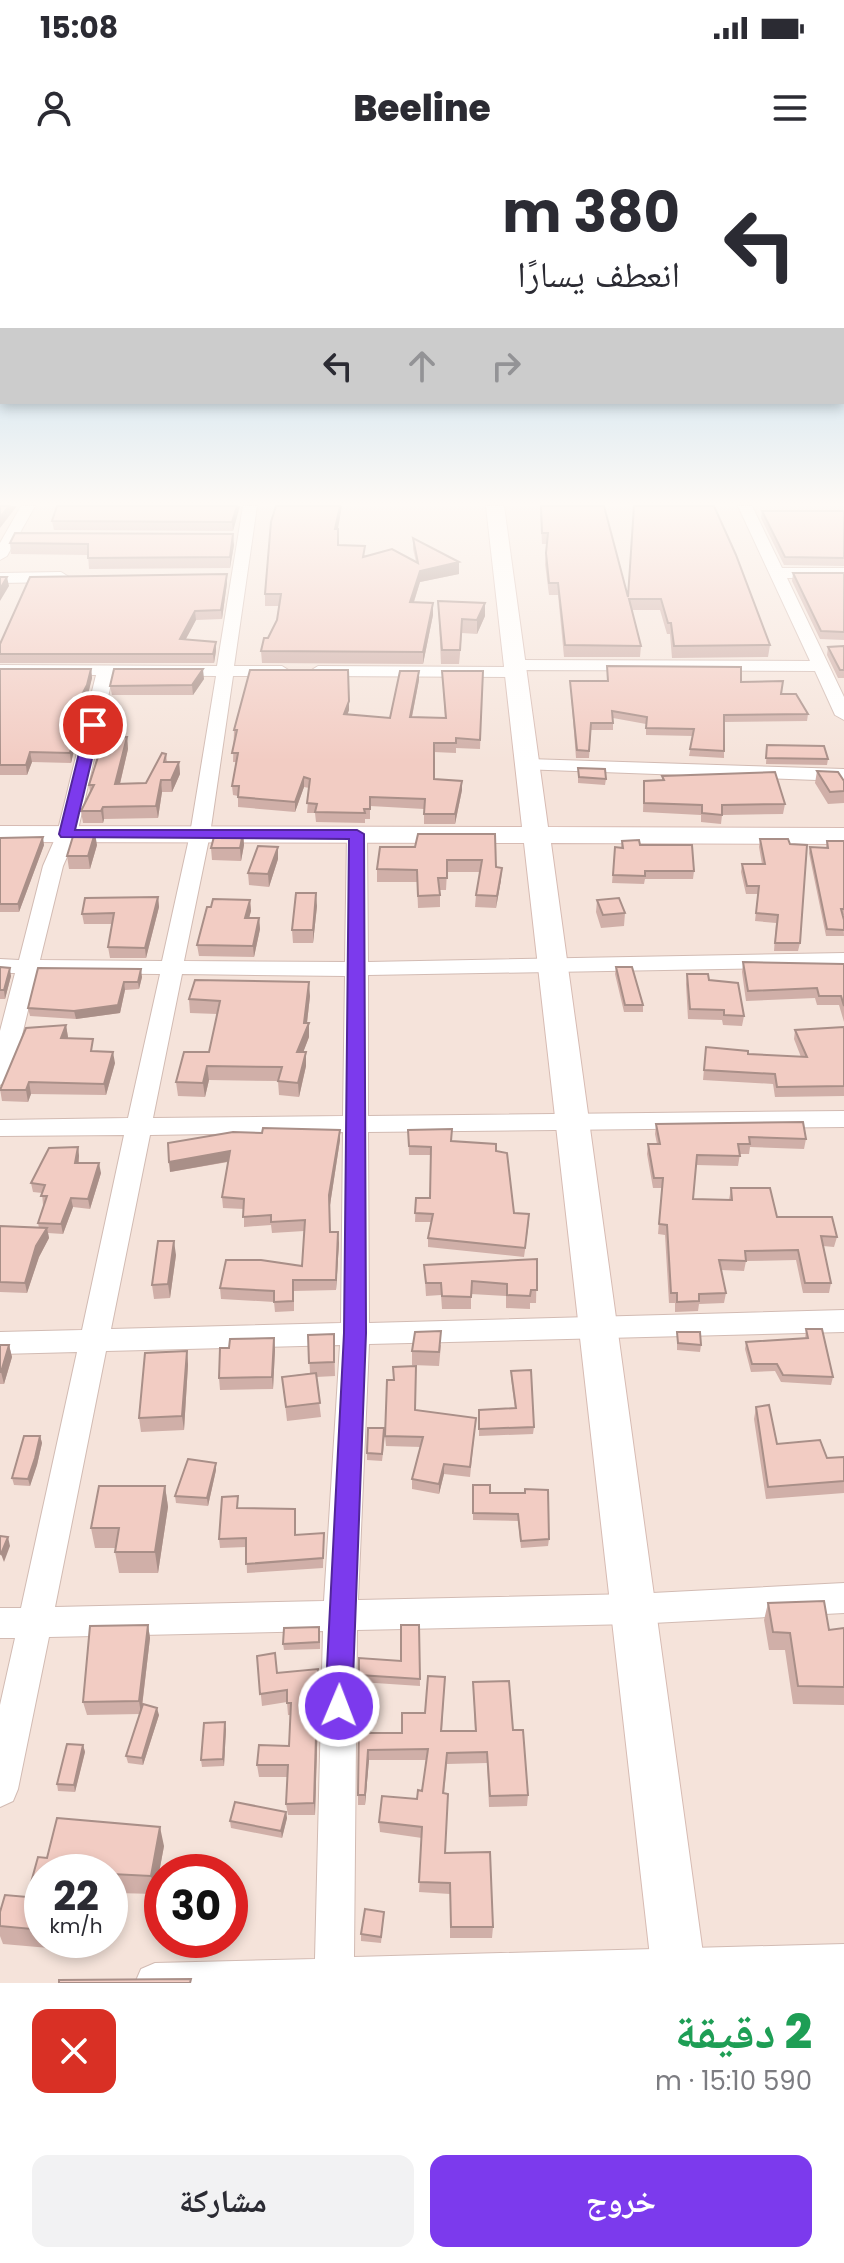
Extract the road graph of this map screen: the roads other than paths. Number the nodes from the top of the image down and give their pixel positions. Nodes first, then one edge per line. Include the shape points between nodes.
1 (230, 591) edge
2 (506, 591) edge
3 (785, 591) edge
4 (811, 647) junction
5 (833, 647) edge
6 (820, 666) junction
7 (516, 669) junction
8 (0, 670) edge
9 (106, 671) junction
10 (225, 671) junction
11 (844, 715) edge
12 (528, 765) junction
13 (844, 775) edge
14 (0, 834) edge
15 (67, 834) junction
16 (200, 834) junction
17 (357, 834) junction
18 (536, 835) junction
19 (844, 836) edge
20 (844, 960) edge
21 (552, 964) junction
22 (0, 966) edge
23 (173, 966) junction
24 (28, 967) junction
25 (356, 969) junction
26 (0, 1077) edge
27 (844, 1119) edge
28 (356, 1124) junction
29 (572, 1124) junction
30 (139, 1125) junction
31 (0, 1128) edge
32 (844, 1321) edge
33 (598, 1326) junction
34 (355, 1333) junction
35 (94, 1340) junction
36 (0, 1343) edge
37 (844, 1598) edge
38 (633, 1609) junction
39 (340, 1616) junction
40 (35, 1622) junction
41 (0, 1623) edge
42 (0, 1789) edge
43 (844, 1964) edge
44 (679, 1975) edge
45 (334, 1980) edge
46 (155, 1983) edge

1 - 10 street
2 - 7 street
3 - 4 street
4 - 5 street
4 - 6 street
6 - 7 street
6 - 11 street
7 - 10 street
7 - 12 street
8 - 9 street
9 - 10 street
9 - 15 street
10 - 16 street
12 - 13 street
12 - 18 street
14 - 15 street
15 - 16 street
15 - 24 street via 53,866
16 - 17 street
16 - 23 street
17 - 18 street
17 - 25 street
18 - 19 street
18 - 21 street
20 - 21 street
21 - 25 street
21 - 29 street
22 - 24 street
23 - 24 street
23 - 25 street
23 - 30 street
24 - 26 street
25 - 28 street
27 - 29 street
28 - 29 street
28 - 30 street
28 - 34 street
29 - 33 street
30 - 31 street
30 - 35 street
32 - 33 street
33 - 34 street
33 - 38 street
34 - 35 street
34 - 39 street
35 - 36 street
35 - 40 street
37 - 38 street
38 - 39 street
38 - 44 street
39 - 40 street
39 - 45 street
40 - 41 street
40 - 42 street
43 - 44 street
44 - 45 street
45 - 46 street

